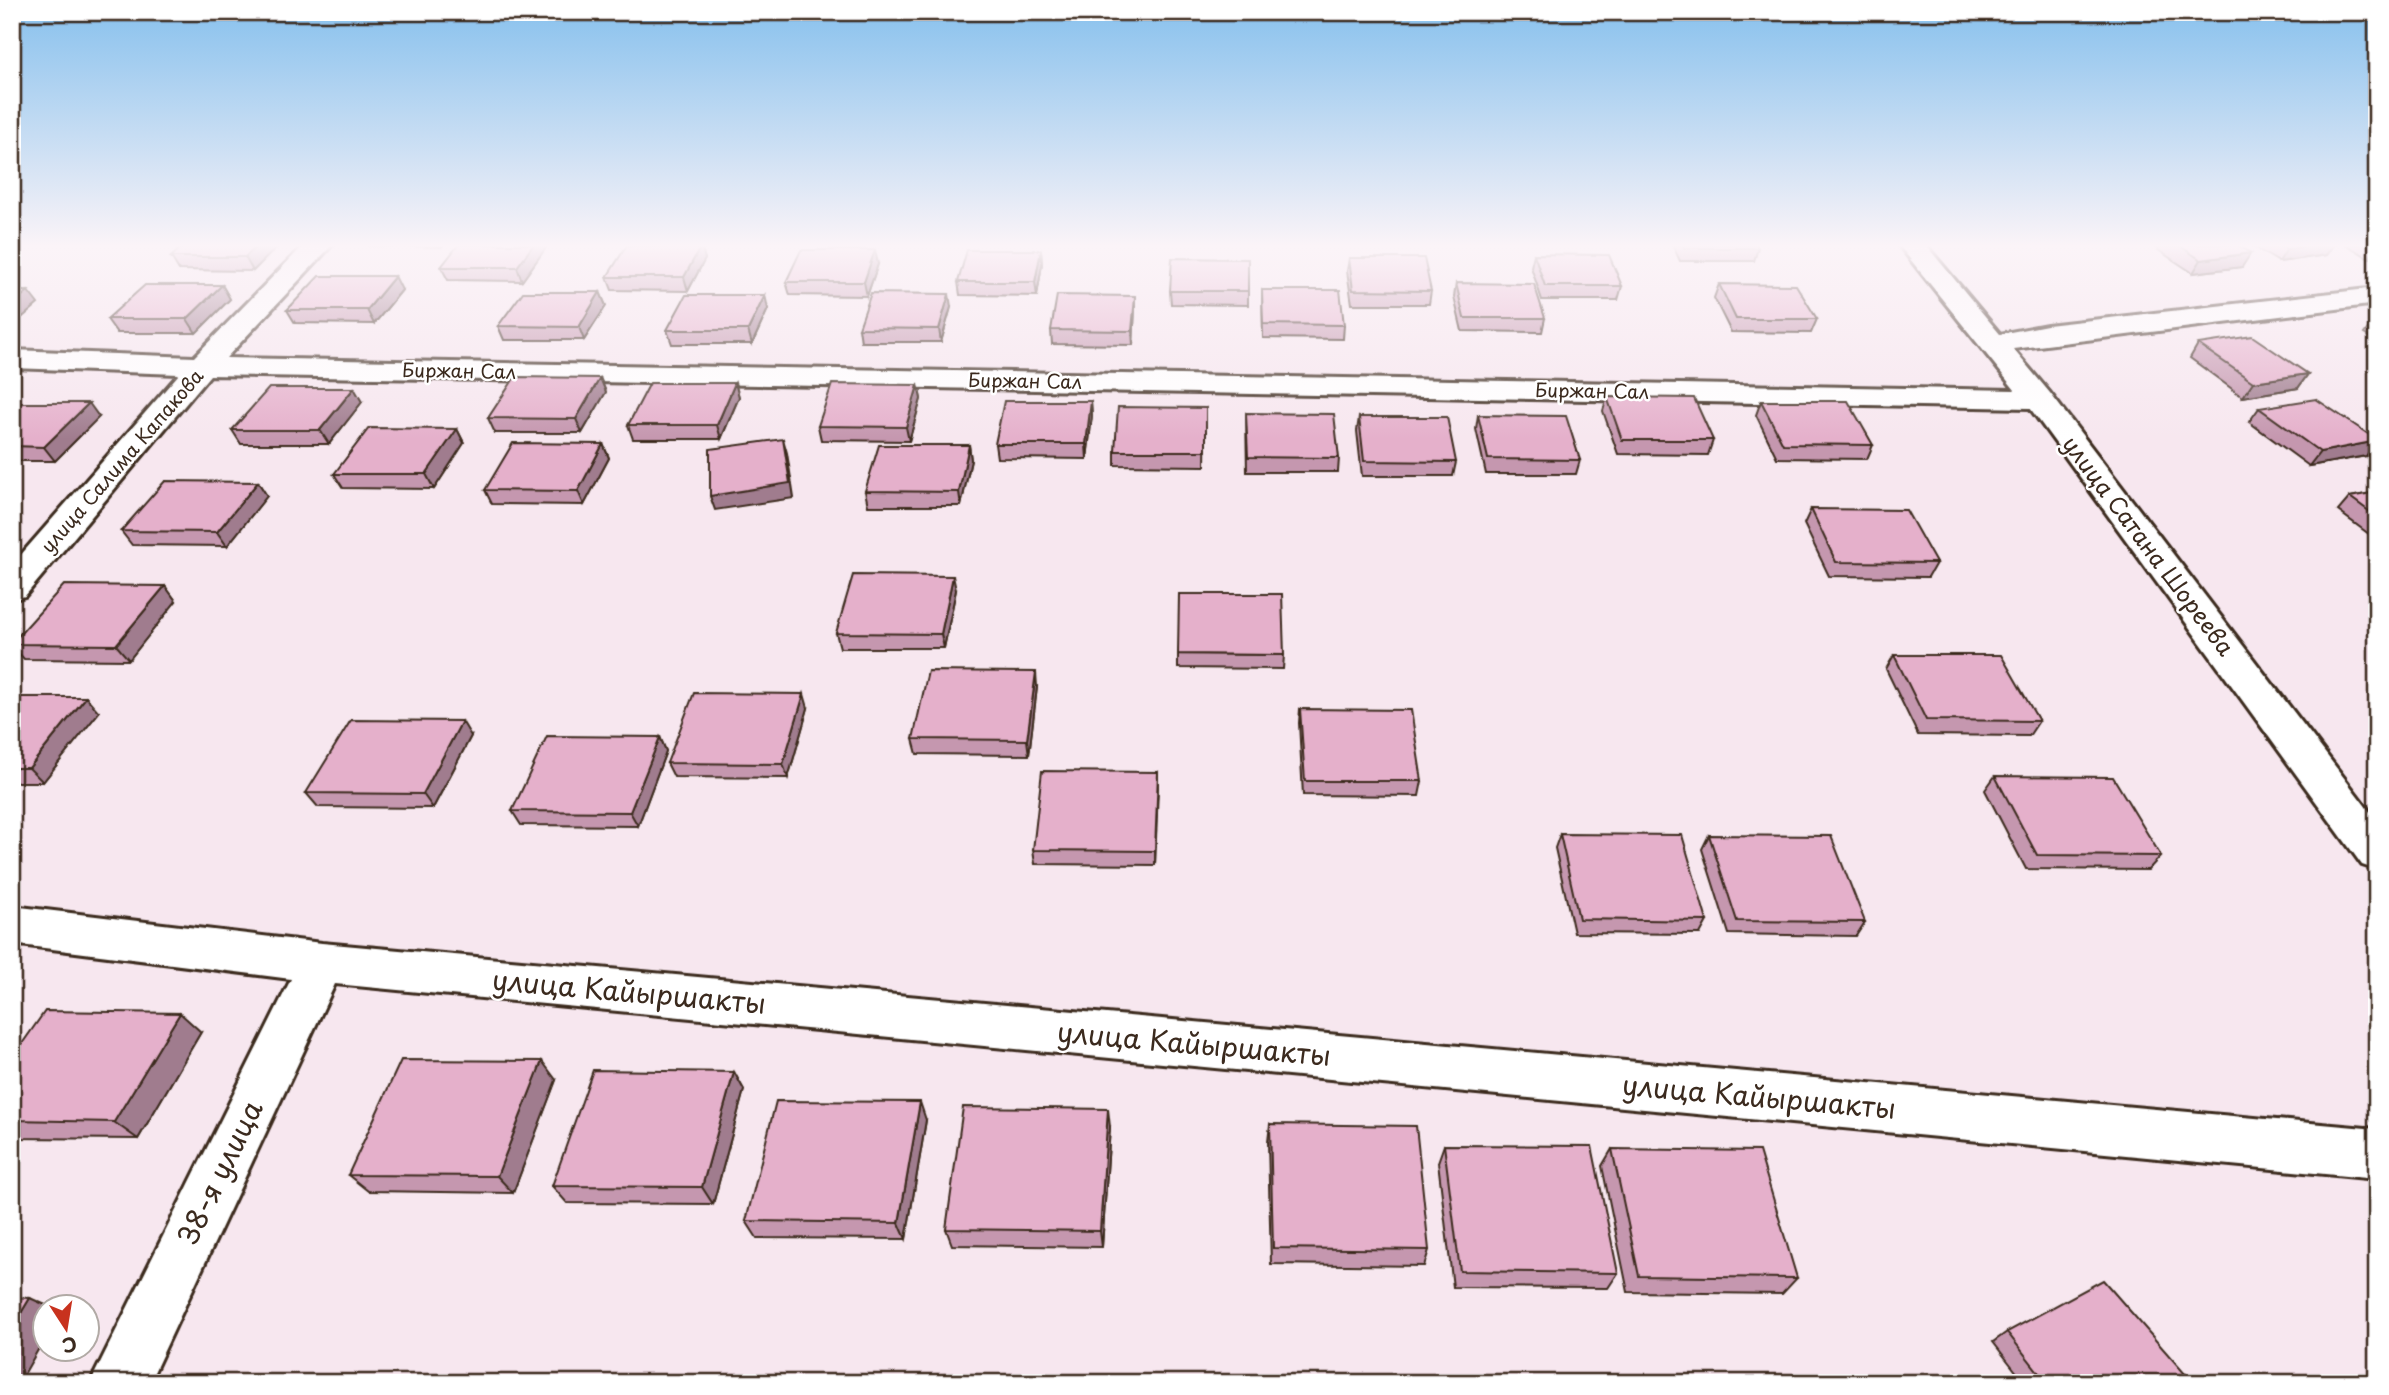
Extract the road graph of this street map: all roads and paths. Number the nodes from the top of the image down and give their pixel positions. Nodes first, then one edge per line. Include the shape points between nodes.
1 (257, 309) edge
2 (1964, 309) edge
3 (2263, 309) edge
4 (1992, 344) junction
5 (12, 359) edge
6 (202, 366) junction
7 (2039, 399) junction
8 (12, 588) edge
9 (2377, 853) edge
10 (12, 925) edge
11 (322, 963) junction
12 (2377, 1154) edge
13 (119, 1383) edge

1 - 6 street, улица Салима Капакова
2 - 4 street, улица Сатана Шореева
3 - 4 street
4 - 7 street, улица Сатана Шореева
5 - 6 street, Биржан Сал
6 - 7 street, Биржан Сал
6 - 8 street, улица Салима Капакова
7 - 9 street, улица Сатана Шореева
10 - 11 street, улица Кайыршакты
11 - 12 street, улица Кайыршакты
11 - 13 street, 38-я улица

